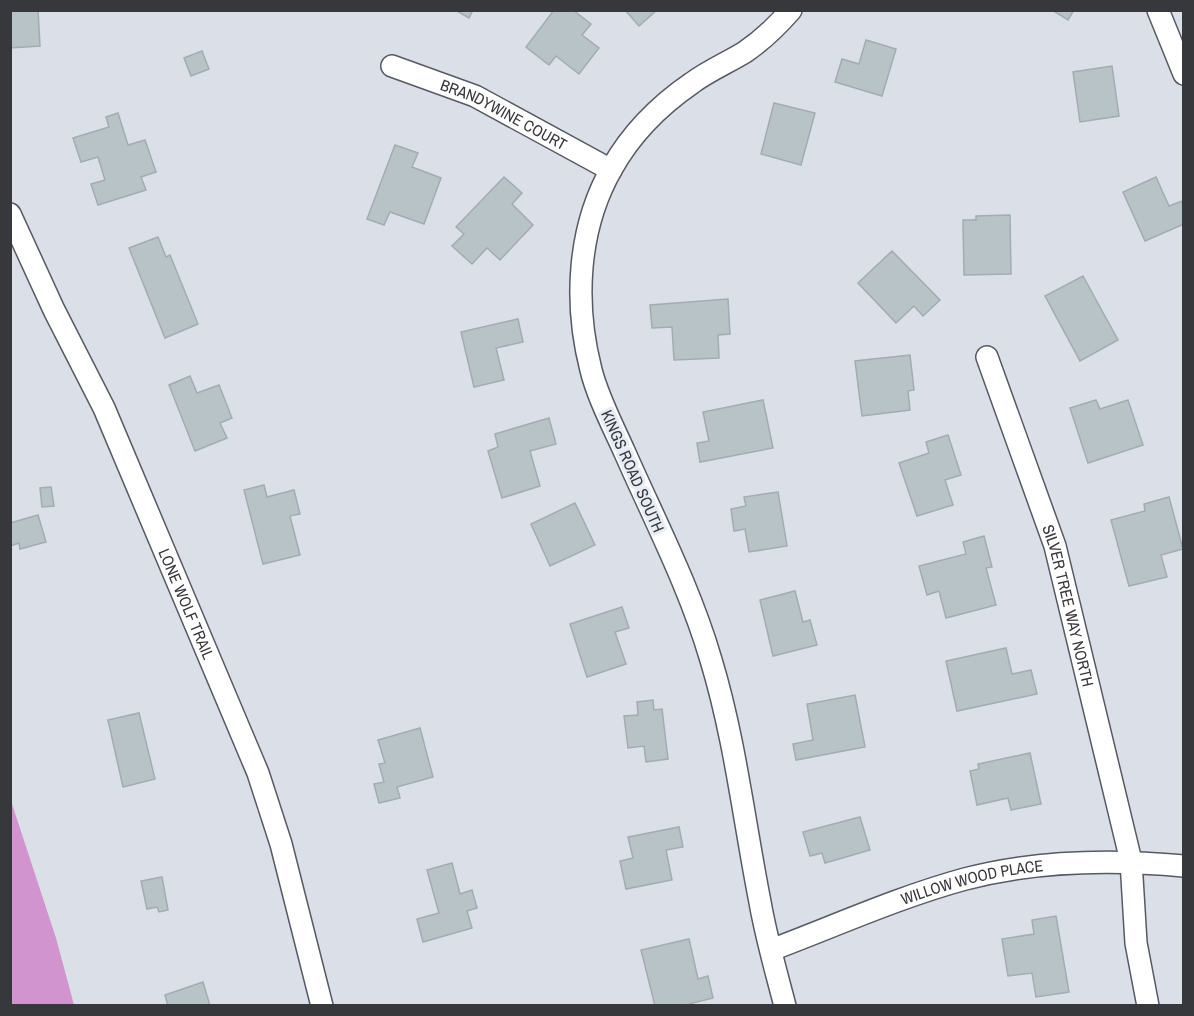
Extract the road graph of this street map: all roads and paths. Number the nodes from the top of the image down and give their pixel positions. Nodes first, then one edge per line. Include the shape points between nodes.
1 (790, 10) edge
2 (1158, 10) edge
3 (392, 66) dead end
4 (1184, 74) edge
5 (611, 170) junction
6 (10, 214) edge
7 (987, 357) dead end
8 (1131, 861) junction
9 (1184, 866) edge
10 (771, 950) junction
11 (322, 1005) edge
12 (785, 1005) edge
13 (1148, 1005) edge

1 - 5 street, KINGS ROAD SOUTH via 747,50 660,107
2 - 4 street
3 - 5 street, BRANDYWINE COURT via 475,96
5 - 10 street, KINGS ROAD SOUTH via 599,195 586,241 581,307 585,342 605,408 693,605 711,660
6 - 11 street, LONE WOLF TRAIL via 104,408 258,773 281,844
7 - 8 street, SILVER TREE WAY NORTH via 1055,546
8 - 9 street, WILLOW WOOD PLACE
8 - 10 street, WILLOW WOOD PLACE via 1023,867 966,879
8 - 13 street, SILVER TREE WAY NORTH via 1136,944
10 - 12 street, KINGS ROAD SOUTH

